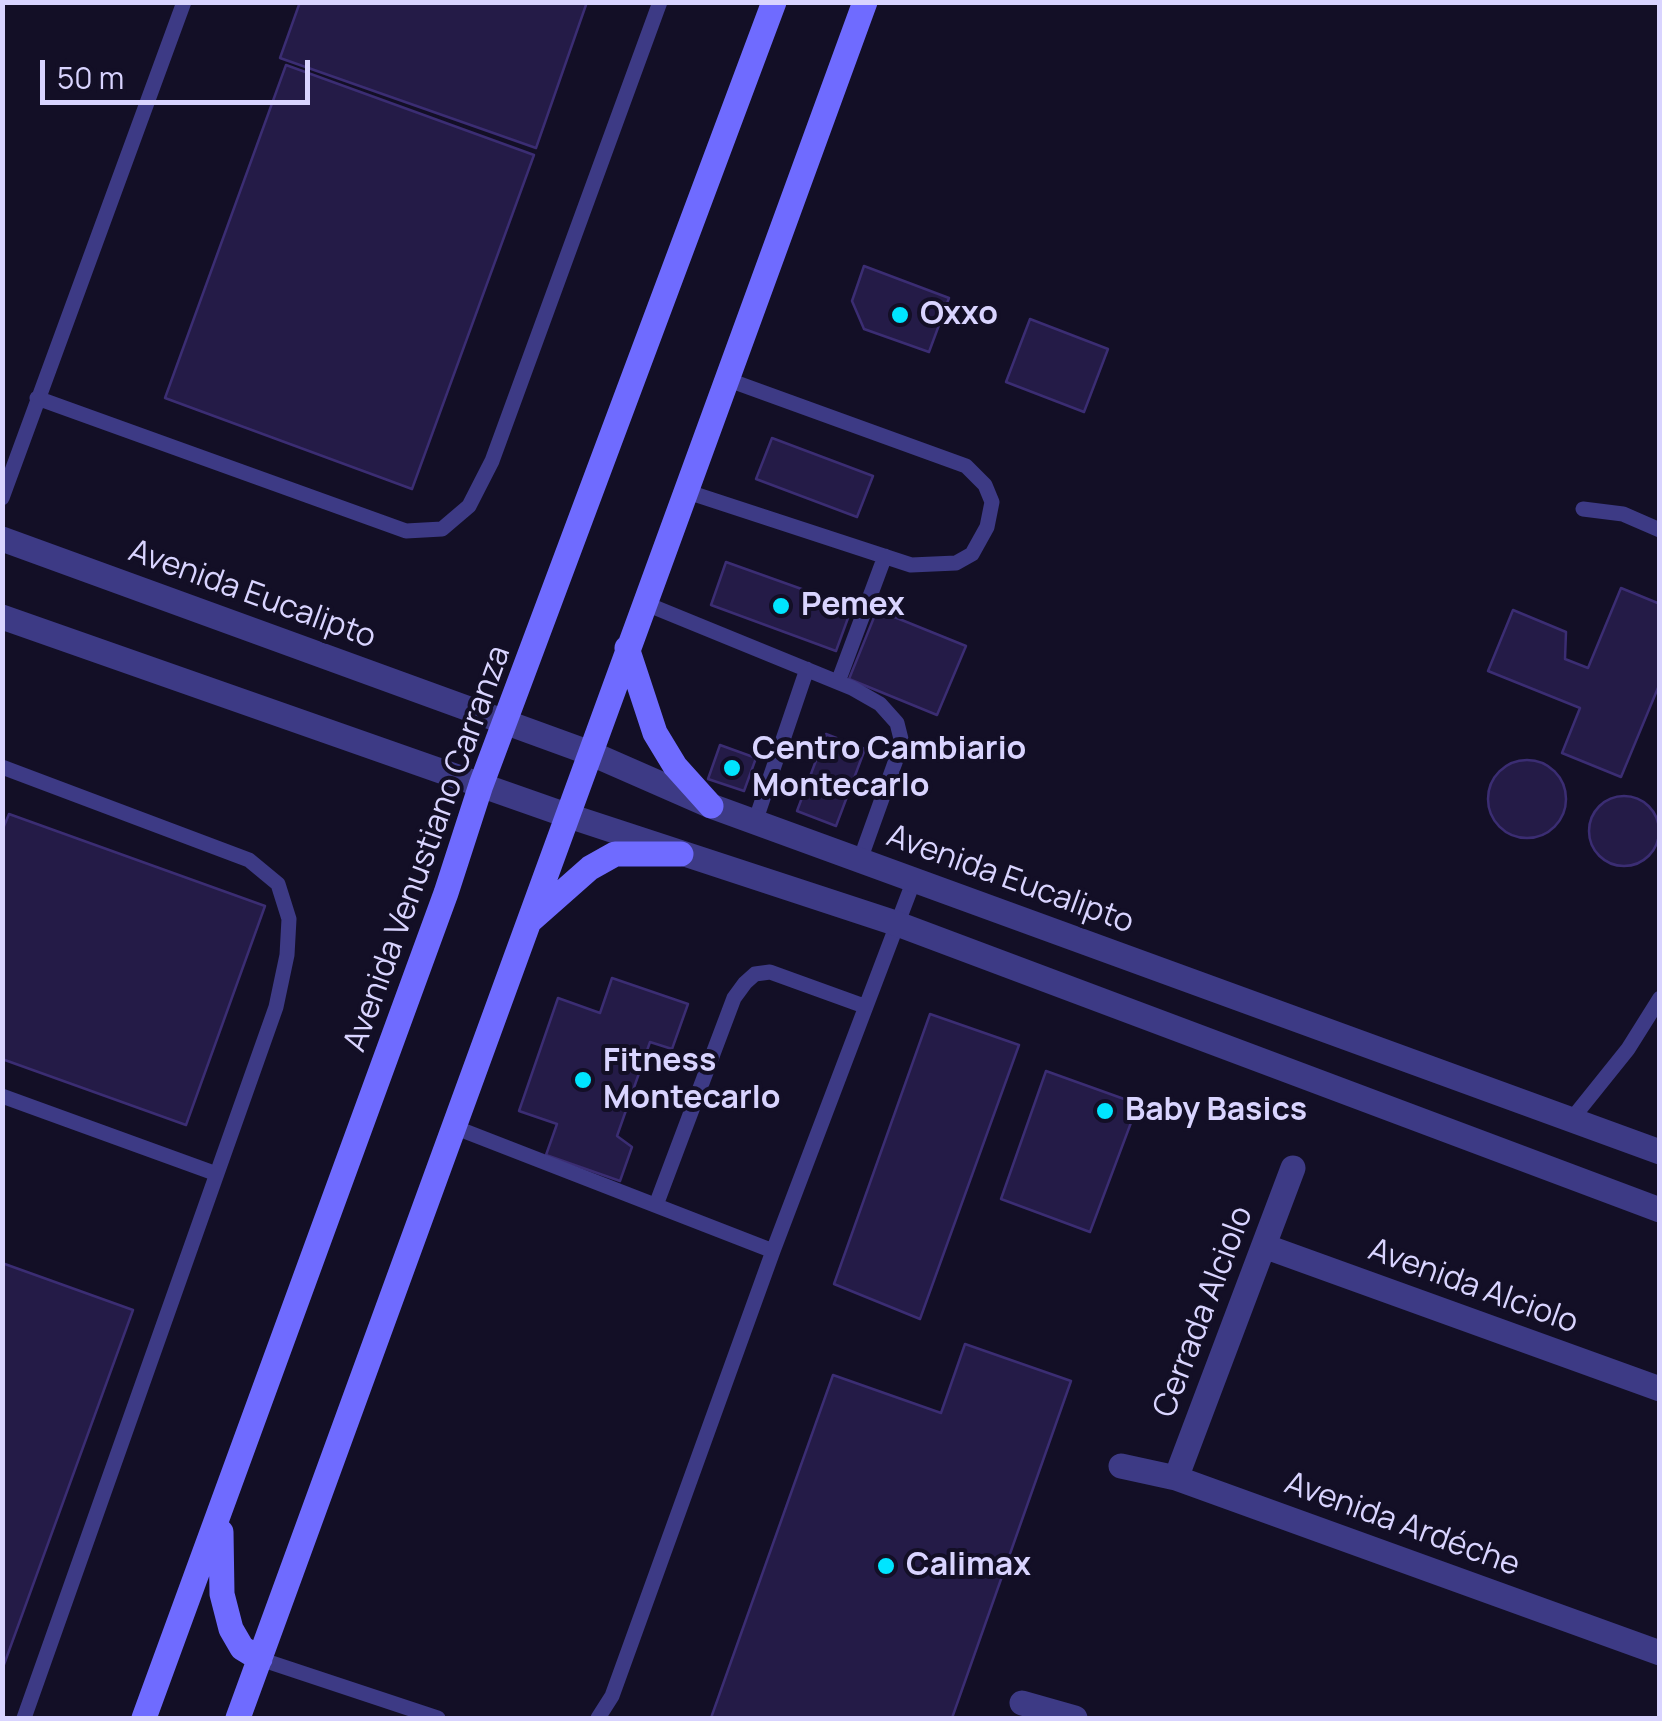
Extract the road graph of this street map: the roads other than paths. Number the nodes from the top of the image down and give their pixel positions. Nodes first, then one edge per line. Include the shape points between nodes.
1 (184, 2) edge
2 (660, 2) edge
3 (774, 2) edge
4 (865, 2) edge
5 (726, 380) junction
6 (38, 398) junction
7 (685, 491) junction
8 (2, 498) edge
9 (1583, 508) dead end
10 (1660, 530) edge
11 (2, 539) edge
12 (885, 556) junction
13 (644, 604) junction
14 (2, 617) edge
15 (628, 648) junction
16 (807, 669) junction
17 (838, 682) junction
18 (507, 722) junction
19 (590, 753) junction
20 (2, 766) edge
21 (481, 785) junction
22 (710, 806) junction
23 (566, 815) junction
24 (755, 822) junction
25 (681, 854) junction
26 (860, 860) junction
27 (914, 880) junction
28 (895, 922) junction
29 (526, 925) junction
30 (1660, 998) edge
31 (864, 1006) junction
32 (2, 1096) edge
33 (1571, 1120) junction
34 (454, 1127) junction
35 (1660, 1152) edge
36 (1293, 1168) dead end
37 (214, 1173) junction
38 (656, 1206) junction
39 (1660, 1210) edge
40 (1264, 1246) junction
41 (773, 1251) junction
42 (1660, 1389) edge
43 (1121, 1466) dead end
44 (1176, 1478) junction
45 (221, 1512) junction
46 (1660, 1653) edge
47 (260, 1659) junction
48 (1022, 1703) dead end
49 (24, 1718) edge
50 (144, 1718) edge
51 (238, 1718) edge
52 (438, 1718) edge
53 (598, 1718) edge
54 (1075, 1718) edge

1 - 6 lane
2 - 6 lane via 492,460 469,506 442,530 406,530
3 - 18 main road, Avenida Venustiano Carranza
4 - 5 main road
5 - 7 main road
5 - 12 lane via 966,466 985,485 992,502 972,554 934,568
6 - 8 lane
7 - 12 lane
7 - 13 main road
9 - 10 lane via 1623,514
11 - 18 street, Avenida Eucalipto
12 - 17 lane
13 - 15 main road
13 - 16 lane
14 - 21 street
15 - 19 main road
15 - 22 main road via 655,733
16 - 17 lane
16 - 24 lane
17 - 26 lane via 880,704 896,722 902,743
18 - 19 street, Avenida Eucalipto
18 - 21 main road, Avenida Venustiano Carranza
19 - 22 street, Avenida Eucalipto
19 - 23 main road
20 - 37 lane via 248,860 278,884 289,920 288,955 276,1007
21 - 23 street
21 - 45 main road, Avenida Venustiano Carranza
22 - 24 street, Avenida Eucalipto
23 - 25 street
23 - 29 main road
24 - 26 street, Avenida Eucalipto
25 - 28 street
25 - 29 main road via 615,854
26 - 27 street, Avenida Eucalipto
27 - 28 lane
27 - 33 street, Avenida Eucalipto
28 - 31 lane
28 - 39 street
29 - 34 main road
30 - 33 lane
31 - 38 lane via 770,972 745,983
31 - 41 lane
32 - 37 lane
33 - 35 street, Avenida Eucalipto
34 - 38 lane
34 - 47 main road
36 - 40 street, Cerrada Alciolo
37 - 49 lane
38 - 41 lane
40 - 42 street, Avenida Alciolo
40 - 44 street, Cerrada Alciolo
41 - 53 lane via 612,1696
43 - 44 street, Avenida Ardéche
44 - 46 street, Avenida Ardéche
45 - 47 main road via 222,1594 231,1629 242,1648
45 - 50 main road, Avenida Venustiano Carranza
47 - 51 main road
47 - 52 lane
48 - 54 street

